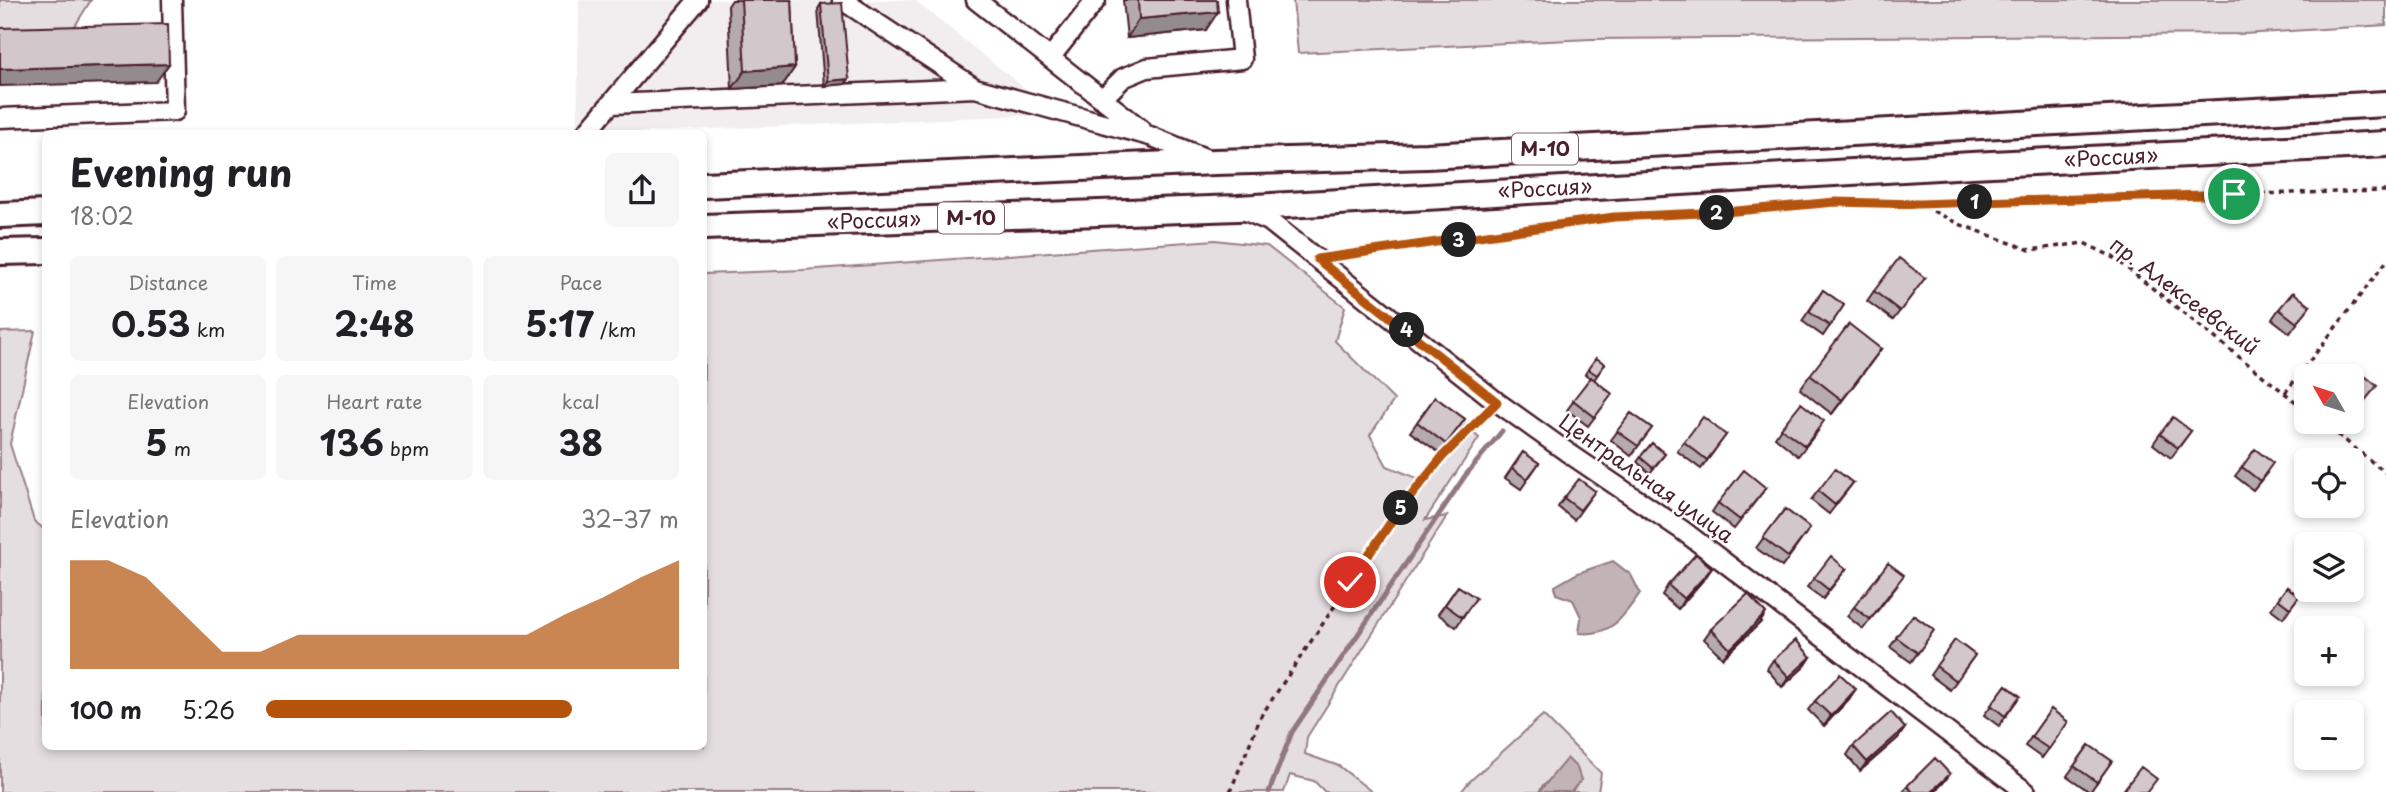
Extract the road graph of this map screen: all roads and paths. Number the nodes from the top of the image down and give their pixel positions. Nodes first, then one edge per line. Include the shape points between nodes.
1 (172, 0) edge
2 (698, 0) edge
3 (842, 0) edge
4 (976, 0) edge
5 (1096, 0) edge
6 (1236, 0) edge
7 (1050, 58) junction
8 (975, 88) junction
9 (1102, 99) junction
10 (612, 104) junction
11 (2386, 104) edge
12 (0, 118) edge
13 (589, 130) edge
14 (1150, 136) junction
15 (2386, 144) edge
16 (1215, 162) junction
17 (707, 185) edge
18 (2386, 191) edge
19 (1919, 204) junction
20 (1238, 208) junction
21 (42, 213) edge
22 (0, 215) edge
23 (707, 227) edge
24 (0, 252) edge
25 (40, 253) edge
26 (1317, 259) junction
27 (2386, 262) edge
28 (2285, 393) junction
29 (2294, 400) edge
30 (1497, 402) junction
31 (2337, 434) edge
32 (2386, 473) edge
33 (1230, 792) edge
34 (2026, 792) edge

1 - 12 street via 166,26 175,111
2 - 10 street
3 - 8 street
4 - 7 street
5 - 7 street
6 - 9 street via 1242,59 1147,68 1123,78
7 - 9 street
8 - 10 street
8 - 14 street
9 - 14 street
10 - 13 street
11 - 16 highway, «Россия» / М-10 via 1427,156
14 - 16 street
15 - 20 highway, «Россия» / М-10
16 - 17 highway, «Россия» / М-10
18 - 19 path
19 - 26 path via 1835,202 1614,217
19 - 28 path, пр. Алексеевский via 2030,250 2084,243 2113,257
20 - 23 highway, «Россия» / М-10
20 - 26 street, Центральная улица via 1269,221
21 - 22 highway
24 - 25 highway
26 - 30 street, Центральная улица
27 - 28 path
28 - 29 path, пр. Алексеевский
30 - 33 path via 1443,456 1395,516 1261,716
30 - 34 street, Центральная улица via 1682,530
31 - 32 path

